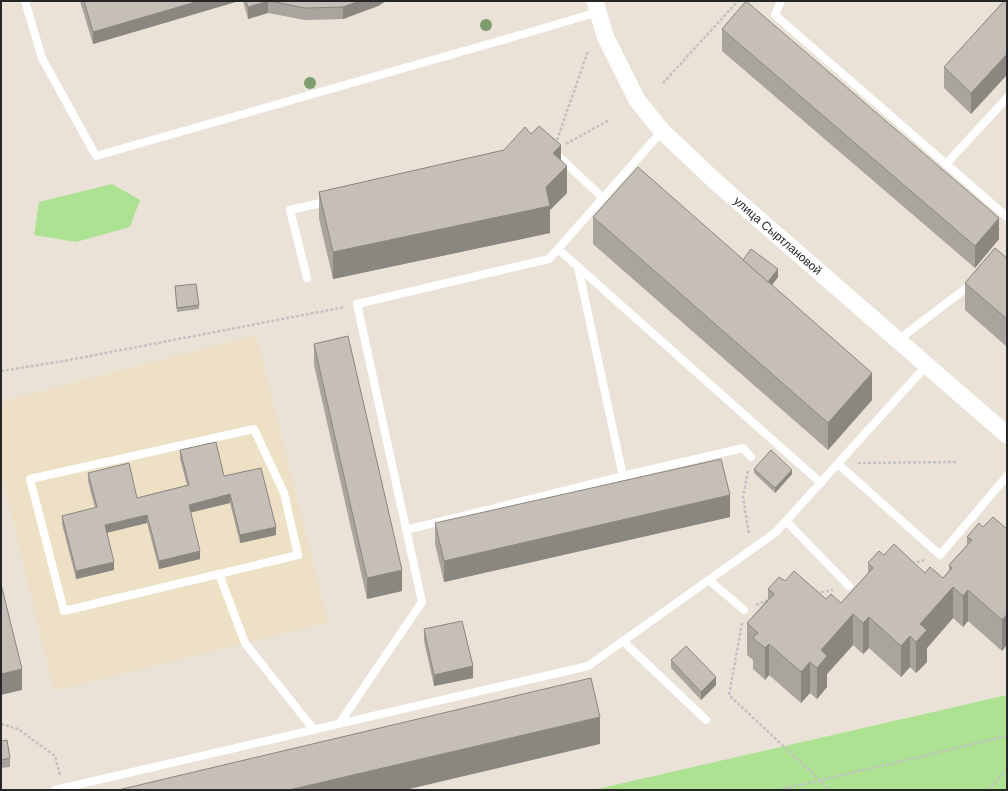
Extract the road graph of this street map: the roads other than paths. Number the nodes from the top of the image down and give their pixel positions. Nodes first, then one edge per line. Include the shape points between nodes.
1 (25, 1) edge
2 (781, 1) edge
3 (597, 6) edge
4 (1007, 98) edge
5 (662, 131) junction
6 (550, 149) edge
7 (946, 164) junction
8 (603, 198) junction
9 (336, 199) edge
10 (1007, 217) edge
11 (558, 249) junction
12 (578, 267) junction
13 (981, 277) edge
14 (307, 278) dead end
15 (898, 340) junction
16 (927, 365) junction
17 (1007, 435) edge
18 (751, 457) road end
19 (838, 464) junction
20 (623, 476) junction
21 (1007, 476) edge
22 (821, 483) junction
23 (786, 521) junction
24 (406, 530) junction
25 (219, 574) junction
26 (709, 580) junction
27 (849, 586) road end
28 (744, 610) road end
29 (623, 641) junction
30 (706, 720) dead end
31 (339, 724) junction
32 (314, 730) junction
33 (59, 789) edge

1 - 3 lane via 42,58 96,156 534,31
2 - 7 lane via 775,15
3 - 5 street, улица Сыртлановой via 605,36 637,100
4 - 7 lane
5 - 8 lane
5 - 15 street, улица Сыртлановой
6 - 8 lane
7 - 10 lane
8 - 11 lane
9 - 14 lane via 290,210
11 - 12 lane
11 - 24 lane via 549,259 357,304
12 - 20 lane
12 - 22 lane
13 - 15 lane
15 - 16 street, улица Сыртлановой
16 - 17 street, улица Сыртлановой
16 - 19 lane
18 - 20 lane via 743,448
19 - 21 lane via 940,555
19 - 22 lane
20 - 24 lane
22 - 23 lane
23 - 26 lane via 776,532
23 - 27 lane
24 - 31 lane via 422,602
25 - 25 lane via 64,611 30,479 254,428 284,493 298,555
25 - 32 lane via 245,643
26 - 28 lane
26 - 29 lane
29 - 30 lane
29 - 31 lane via 588,666
31 - 32 lane
32 - 33 lane

